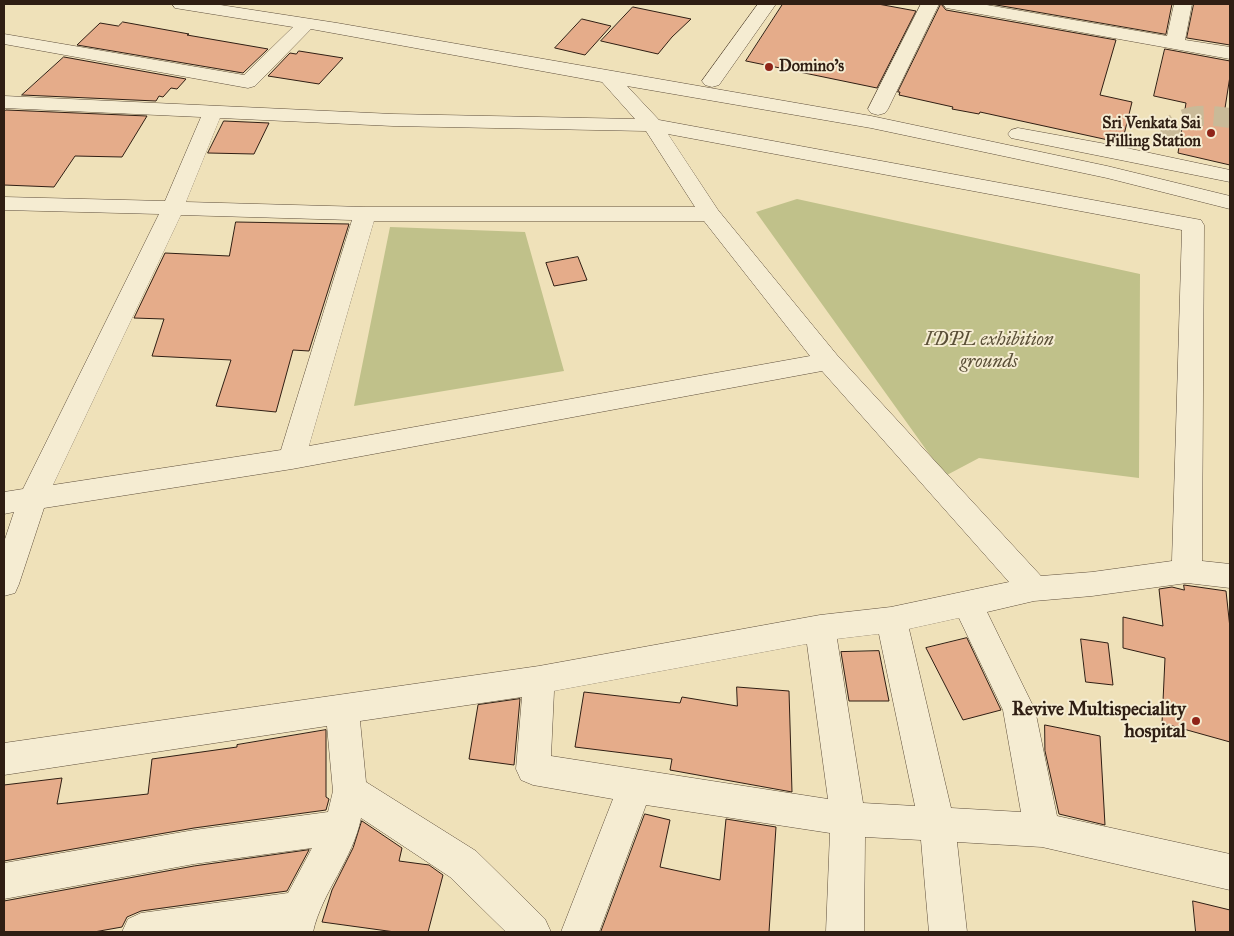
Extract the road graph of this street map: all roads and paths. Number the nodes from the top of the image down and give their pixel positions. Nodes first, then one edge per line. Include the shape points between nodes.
1 (181, 4) edge
2 (275, 4) edge
3 (767, 4) edge
4 (930, 4) edge
5 (952, 4) edge
6 (1183, 4) edge
7 (306, 24) junction
8 (4, 39) edge
9 (1175, 43) junction
10 (1230, 52) edge
11 (608, 77) junction
12 (712, 81) junction
13 (4, 102) edge
14 (878, 109) junction
15 (213, 111) junction
16 (652, 125) junction
17 (1169, 141) tunnel mouth
18 (1169, 163) junction
19 (1230, 176) edge
20 (1230, 202) edge
21 (4, 203) edge
22 (173, 208) junction
23 (365, 214) junction
24 (710, 214) junction
25 (828, 361) junction
26 (292, 459) junction
27 (33, 498) junction
28 (4, 503) edge
29 (1187, 571) junction
30 (1230, 576) edge
31 (4, 584) edge
32 (1034, 589) junction
33 (967, 602) junction
34 (891, 620) junction
35 (820, 628) junction
36 (539, 680) junction
37 (342, 710) junction
38 (4, 759) edge
39 (635, 787) junction
40 (350, 791) junction
41 (848, 819) junction
42 (937, 825) junction
43 (342, 827) junction
44 (1042, 830) junction
45 (1230, 872) edge
46 (4, 882) edge
47 (296, 921) edge
48 (141, 932) edge
49 (532, 932) edge
50 (580, 932) edge
51 (844, 932) edge
52 (948, 932) edge

1 - 7 street
2 - 12 street
3 - 12 street
4 - 14 street
5 - 9 street
6 - 9 street
7 - 8 street via 248,82
7 - 11 street
9 - 10 street
11 - 16 street
11 - 20 street via 871,122 1107,172
12 - 14 street
13 - 15 street
14 - 18 street
15 - 16 street via 392,120
15 - 22 street
16 - 24 street
16 - 29 street via 1193,224
17 - 18 street
18 - 19 street
21 - 22 street
22 - 23 street
22 - 27 street
23 - 24 street
23 - 26 street
24 - 25 street
25 - 26 street
25 - 32 street
26 - 27 street
27 - 28 street
27 - 31 street
29 - 30 street
29 - 32 street
32 - 33 street
33 - 34 street
33 - 44 street via 1019,710
34 - 35 street
34 - 42 street
35 - 36 street
35 - 41 street
36 - 37 street
36 - 39 street via 533,770
37 - 38 street
37 - 40 street
39 - 41 street
39 - 50 street
40 - 43 street
40 - 49 street via 463,864
41 - 42 street
41 - 51 street
42 - 44 street
42 - 52 street
43 - 46 street via 194,847
43 - 47 street
44 - 45 street
47 - 48 street

